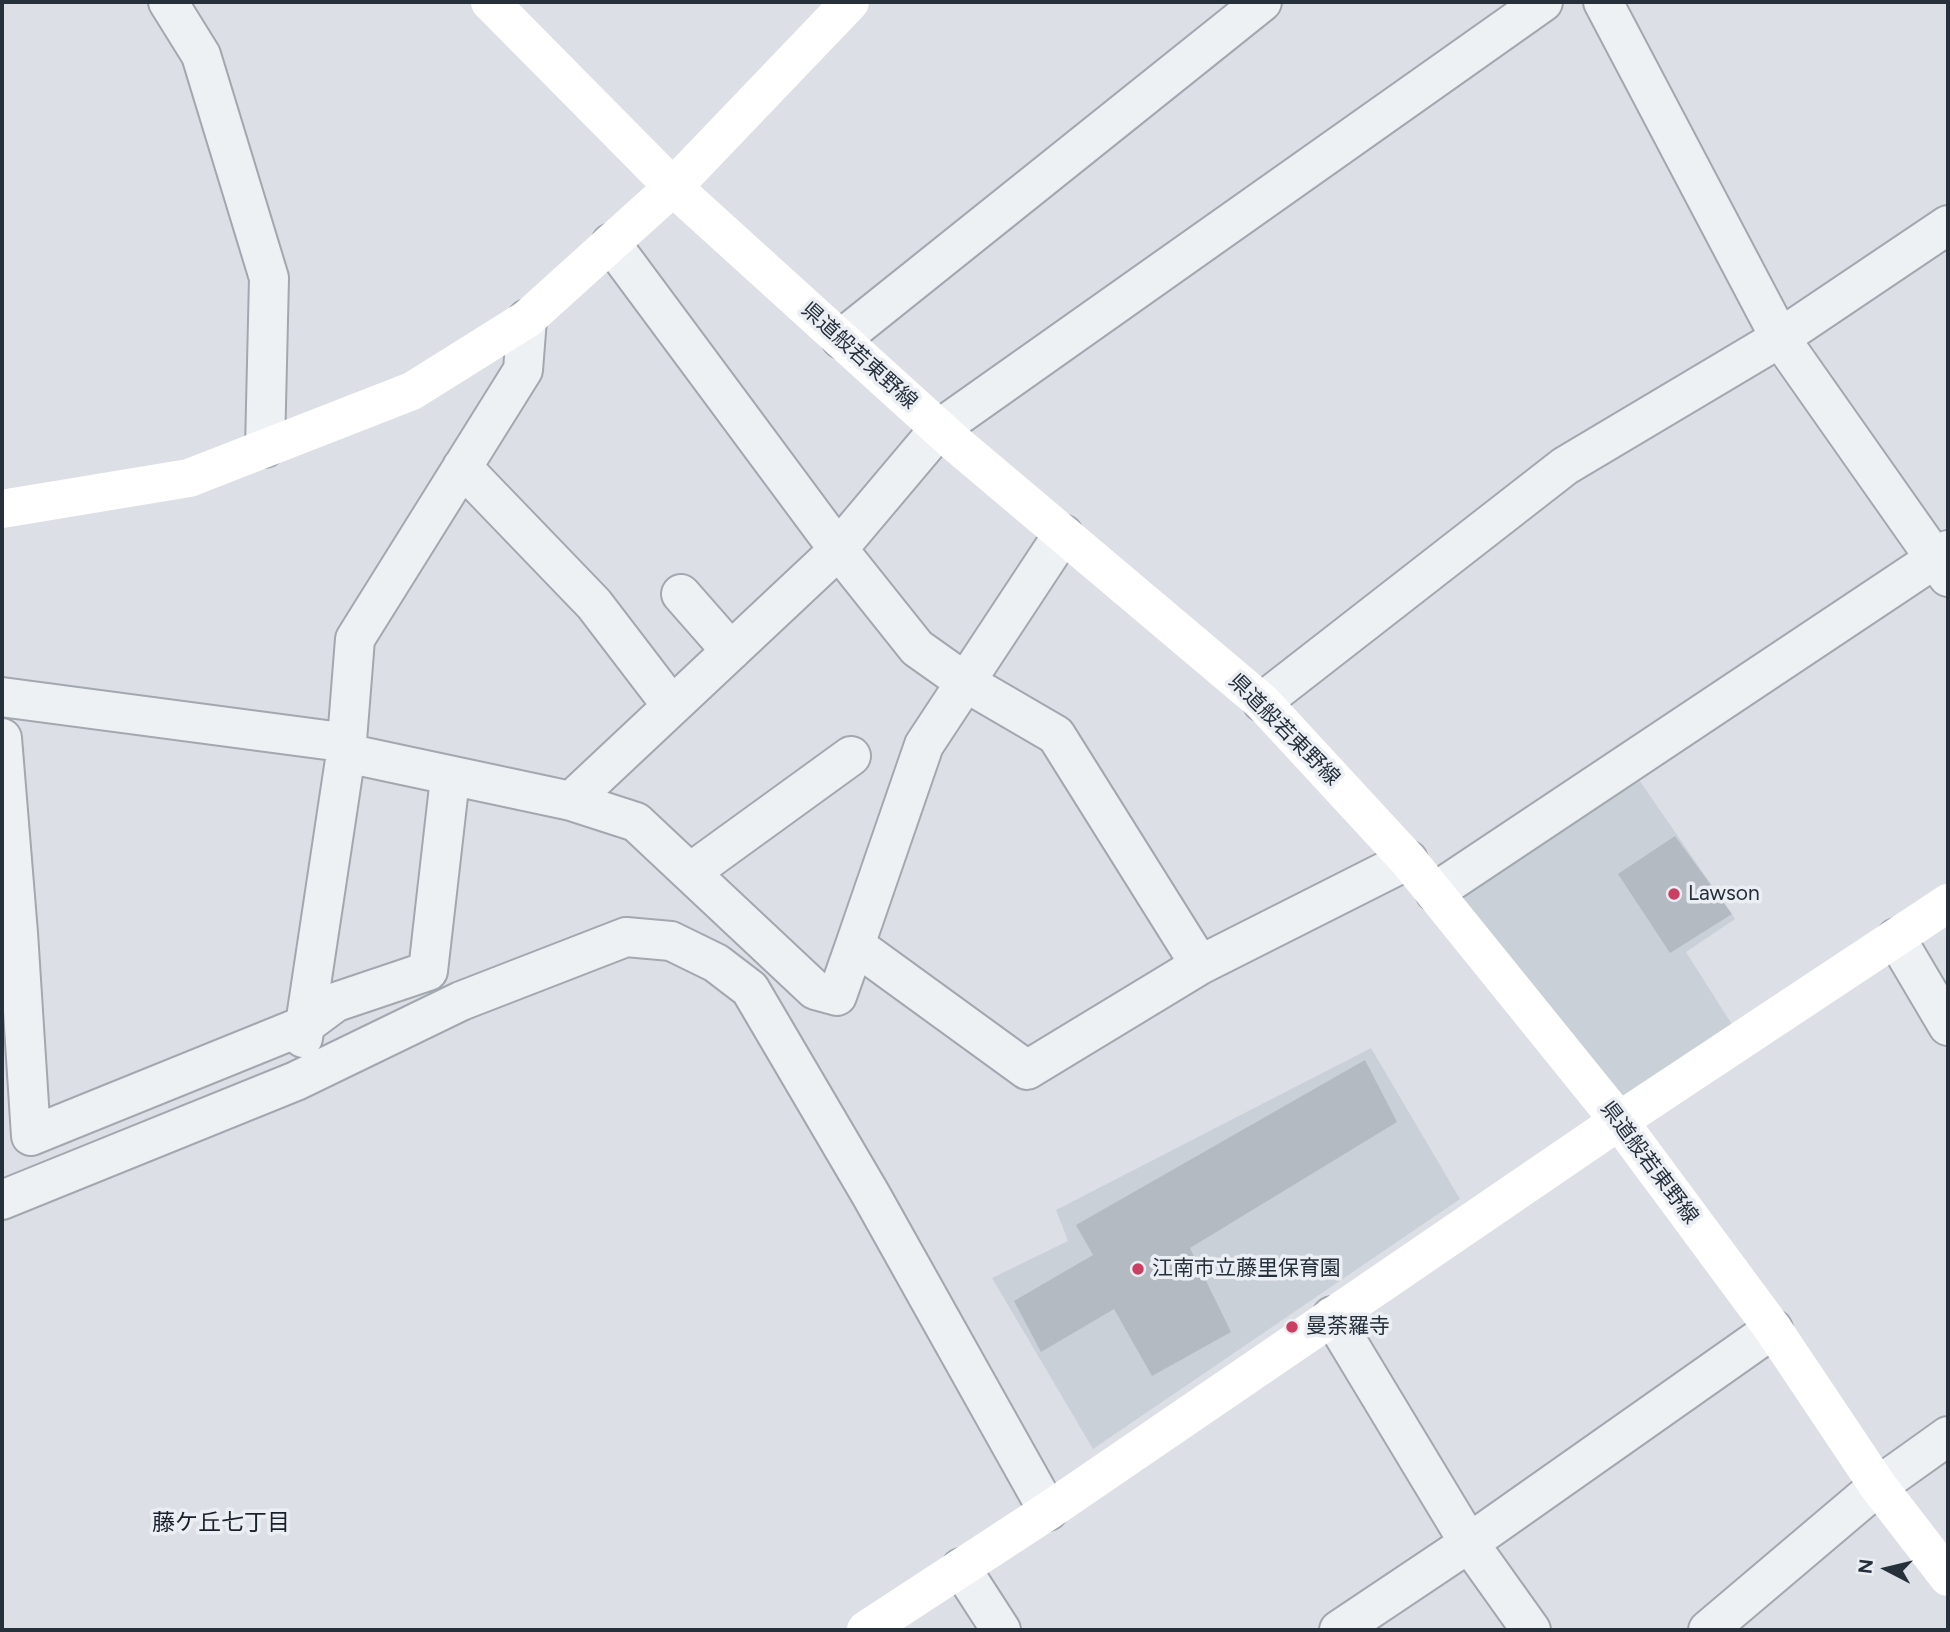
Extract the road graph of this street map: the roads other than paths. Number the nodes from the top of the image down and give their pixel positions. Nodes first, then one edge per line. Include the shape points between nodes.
1 (168, 2) edge
2 (490, 2) edge
3 (850, 2) edge
4 (1262, 2) edge
5 (1543, 2) edge
6 (1603, 2) edge
7 (673, 187) junction
8 (1948, 225) edge
9 (611, 243) junction
10 (527, 319) junction
11 (1780, 338) junction
12 (841, 339) junction
13 (939, 429) junction
14 (265, 448) junction
15 (462, 467) junction
16 (2, 509) edge
17 (1063, 534) junction
18 (838, 549) junction
19 (1944, 562) edge
20 (681, 594) dead end
21 (731, 651) junction
22 (965, 682) junction
23 (2, 697) edge
24 (1262, 702) junction
25 (673, 706) junction
26 (2, 738) edge
27 (340, 747) junction
28 (851, 756) dead end
29 (449, 787) dead end
30 (571, 801) junction
31 (1408, 860) junction
32 (691, 872) junction
33 (1435, 892) junction
34 (1948, 903) edge
35 (10, 934) edge
36 (1896, 938) junction
37 (855, 944) junction
38 (1200, 965) junction
39 (304, 1024) junction
40 (1948, 1026) edge
41 (296, 1081) junction
42 (1619, 1121) junction
43 (2, 1200) edge
44 (1332, 1316) junction
45 (1773, 1329) junction
46 (1948, 1436) edge
47 (1878, 1486) junction
48 (1048, 1511) junction
49 (1469, 1543) junction
50 (961, 1568) junction
51 (1948, 1577) edge
52 (866, 1630) edge
53 (1001, 1630) edge
54 (1339, 1630) edge
55 (1531, 1630) edge
56 (1709, 1630) edge

1 - 14 street via 201,55 269,278
2 - 7 street, 県道般若東野線
3 - 7 street
4 - 12 street
5 - 13 street
6 - 11 street
7 - 9 street
7 - 12 street, 県道般若東野線
8 - 11 street
9 - 10 street
9 - 18 street
10 - 14 street via 412,391
10 - 15 street via 523,370
11 - 19 street
11 - 24 street via 1565,466
12 - 13 street, 県道般若東野線
13 - 17 street, 県道般若東野線
13 - 18 street
14 - 16 street via 189,478
15 - 25 street via 594,604
15 - 27 street via 355,639
17 - 22 street
17 - 24 street, 県道般若東野線
18 - 21 street
18 - 22 street via 917,648
19 - 33 street
20 - 21 street
21 - 25 street
22 - 37 street via 924,745
22 - 38 street via 1056,735
23 - 27 street
24 - 31 street, 県道般若東野線
25 - 30 street
26 - 35 street
27 - 30 street
27 - 39 street
28 - 32 street
29 - 39 street via 428,971 336,1002
30 - 32 street via 636,822
31 - 33 street, 県道般若東野線
31 - 38 street
32 - 37 street via 815,990 837,996
33 - 42 street, 県道般若東野線
34 - 36 street
35 - 39 street via 31,1136
36 - 40 street
36 - 42 street
37 - 38 street via 1027,1070
39 - 41 street
41 - 43 street
41 - 48 street via 461,1001 626,937 671,941 716,963 750,989
42 - 44 street
42 - 45 street, 県道般若東野線
44 - 48 street
44 - 49 street
45 - 47 street, 県道般若東野線
45 - 49 street
46 - 47 street
47 - 51 street, 県道般若東野線
47 - 56 street
48 - 50 street
49 - 54 street
49 - 55 street
50 - 52 street
50 - 53 street

